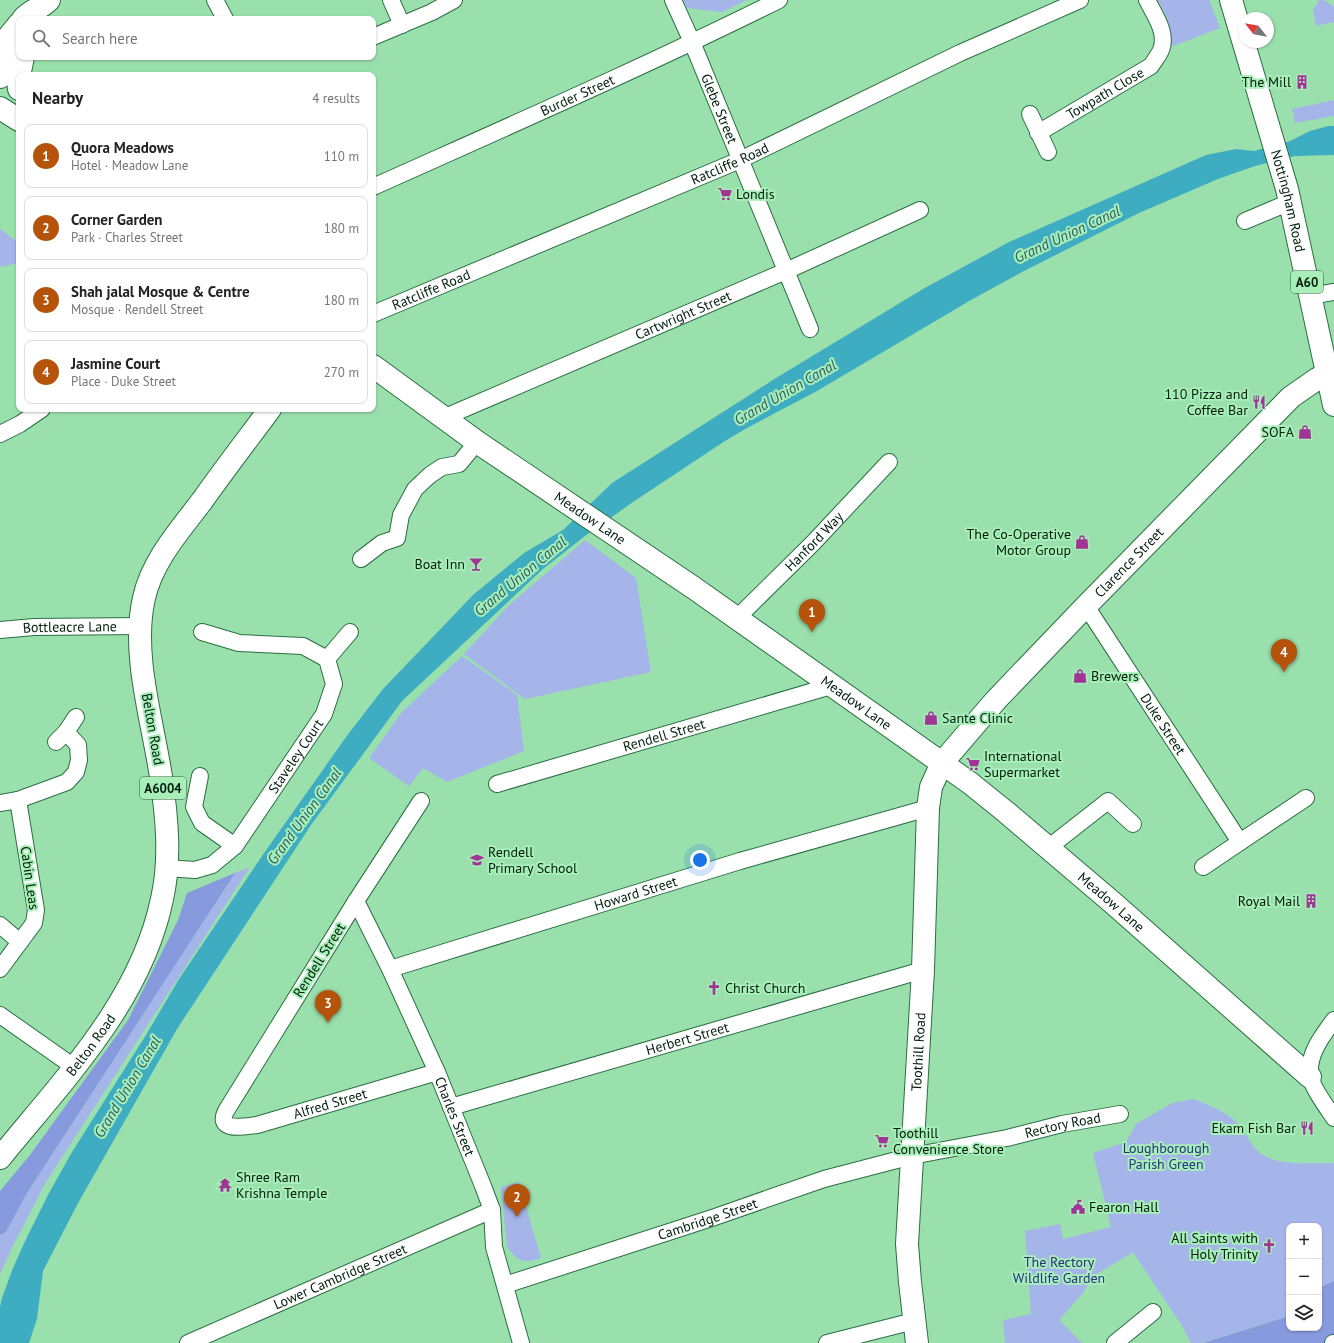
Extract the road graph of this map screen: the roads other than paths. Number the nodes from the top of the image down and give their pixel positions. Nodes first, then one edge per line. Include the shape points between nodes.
1 (216, 0) edge
2 (391, 0) edge
3 (454, 0) edge
4 (673, 0) edge
5 (779, 0) edge
6 (1080, 0) edge
7 (1147, 0) edge
8 (1230, 0) edge
9 (46, 8) edge
10 (26, 16) edge
11 (224, 16) edge
12 (402, 25) junction
13 (16, 28) edge
14 (376, 36) edge
15 (692, 42) junction
16 (0, 47) edge
17 (16, 55) edge
18 (22, 60) edge
19 (20, 72) edge
20 (0, 77) edge
21 (0, 84) edge
22 (16, 94) edge
23 (0, 108) edge
24 (1030, 114) dead end
25 (16, 118) edge
26 (1038, 133) junction
27 (1048, 152) dead end
28 (740, 160) junction
29 (376, 186) edge
30 (1288, 196) junction
31 (920, 210) dead end
32 (1245, 221) dead end
33 (786, 271) junction
34 (1334, 292) edge
35 (1310, 296) junction
36 (376, 313) edge
37 (810, 330) dead end
38 (376, 368) edge
39 (1327, 374) junction
40 (1334, 405) edge
41 (38, 412) edge
42 (268, 412) edge
43 (444, 418) junction
44 (0, 434) edge
45 (477, 442) junction
46 (889, 462) dead end
47 (361, 559) dead end
48 (1086, 606) junction
49 (736, 619) junction
50 (140, 626) junction
51 (0, 630) edge
52 (202, 632) dead end
53 (350, 632) dead end
54 (327, 659) junction
55 (831, 686) junction
56 (76, 717) dead end
57 (942, 763) junction
58 (200, 776) dead end
59 (497, 784) dead end
60 (1306, 798) dead end
61 (18, 800) junction
62 (421, 802) dead end
63 (0, 803) edge
64 (928, 808) junction
65 (1133, 824) dead end
66 (1240, 842) junction
67 (235, 846) junction
68 (1048, 848) junction
69 (1203, 867) dead end
70 (166, 868) junction
71 (356, 901) junction
72 (0, 925) edge
73 (20, 942) junction
74 (0, 968) edge
75 (390, 969) junction
76 (923, 970) junction
77 (0, 1015) edge
78 (1334, 1020) edge
79 (74, 1067) junction
80 (437, 1072) junction
81 (1310, 1076) junction
82 (451, 1107) junction
83 (1120, 1114) dead end
84 (1334, 1118) edge
85 (224, 1122) joint
86 (912, 1156) junction
87 (0, 1158) edge
88 (492, 1210) junction
89 (505, 1285) junction
90 (1153, 1312) dead end
91 (914, 1321) junction
92 (188, 1343) edge
93 (522, 1343) edge
94 (827, 1343) edge
95 (917, 1343) edge
96 (1115, 1343) edge

1 - 11 street
2 - 12 street
3 - 12 street
4 - 15 street, Glebe Street
5 - 15 street, Burder Street
6 - 28 street, Ratcliffe Road via 960,53
7 - 26 street, Towpath Close via 1164,39 1161,50 1151,66
8 - 30 main road, Nottingham Road / A60
9 - 10 main road
12 - 14 street
13 - 16 main road
15 - 28 street, Glebe Street
15 - 29 street, Burder Street
17 - 20 main road
18 - 19 main road
21 - 22 main road
23 - 25 main road
24 - 26 street
26 - 27 street
28 - 33 street, Glebe Street
28 - 36 street, Ratcliffe Road
30 - 32 street
30 - 35 main road, Nottingham Road / A60
31 - 33 street, Cartwright Street
33 - 37 street, Glebe Street
33 - 43 street, Cartwright Street
34 - 35 street
35 - 39 main road, Nottingham Road / A60
38 - 43 main road, Meadow Lane
39 - 40 main road, Nottingham Road / A60
39 - 48 main road, Clarence Street via 1292,397
41 - 44 street
42 - 50 main road, Belton Road / A6004 via 173,539 154,569 144,597
43 - 45 main road, Meadow Lane
45 - 47 street via 459,464 442,467 415,489 401,515 397,538 382,543
45 - 49 main road, Meadow Lane
46 - 49 street, Hanford Way via 813,543
48 - 57 main road, Clarence Street via 996,700
48 - 66 street, Duke Street
49 - 55 main road, Meadow Lane
50 - 51 street, Bottleacre Lane via 34,626
50 - 70 main road, Belton Road / A6004 via 142,670 165,802
52 - 54 street via 239,643 303,646
53 - 54 street
54 - 67 street, Staveley Court via 334,684 324,714
55 - 57 main road, Meadow Lane
55 - 59 street, Rendell Street
56 - 61 street via 61,737 78,745 79,760 76,772 67,782
57 - 64 main road, Toothill Road via 931,787
57 - 68 main road, Meadow Lane
58 - 67 street via 194,807 202,822
60 - 66 street
61 - 63 street
61 - 73 street, Cabin Leas via 36,910 34,923
62 - 71 street, Rendell Street
64 - 75 street, Howard Street via 740,860
64 - 76 main road, Toothill Road
65 - 68 street via 1108,801
66 - 69 street
67 - 70 street, Staveley Court via 212,865 194,870
68 - 81 main road, Meadow Lane
70 - 79 main road, Belton Road / A6004 via 154,931 142,963 107,1024
71 - 75 street, Charles Street
71 - 85 street, Rendell Street via 226,1111
72 - 73 street
73 - 74 street, Cabin Leas
75 - 80 street, Charles Street
76 - 82 street, Herbert Street
76 - 86 main road, Toothill Road
77 - 79 street
78 - 81 street via 1316,1047 1311,1060
79 - 87 main road, Belton Road / A6004
80 - 82 street, Charles Street
80 - 85 street, Alfred Street via 257,1125 236,1128
81 - 84 street
82 - 88 street, Charles Street
83 - 86 street, Rectory Road
86 - 89 street, Cambridge Street via 824,1179
86 - 91 main road, Toothill Road via 907,1244
88 - 89 street, Charles Street via 494,1247
88 - 92 street, Lower Cambridge Street
89 - 93 street, Charles Street
90 - 96 street
91 - 94 street
91 - 95 main road, Toothill Road

